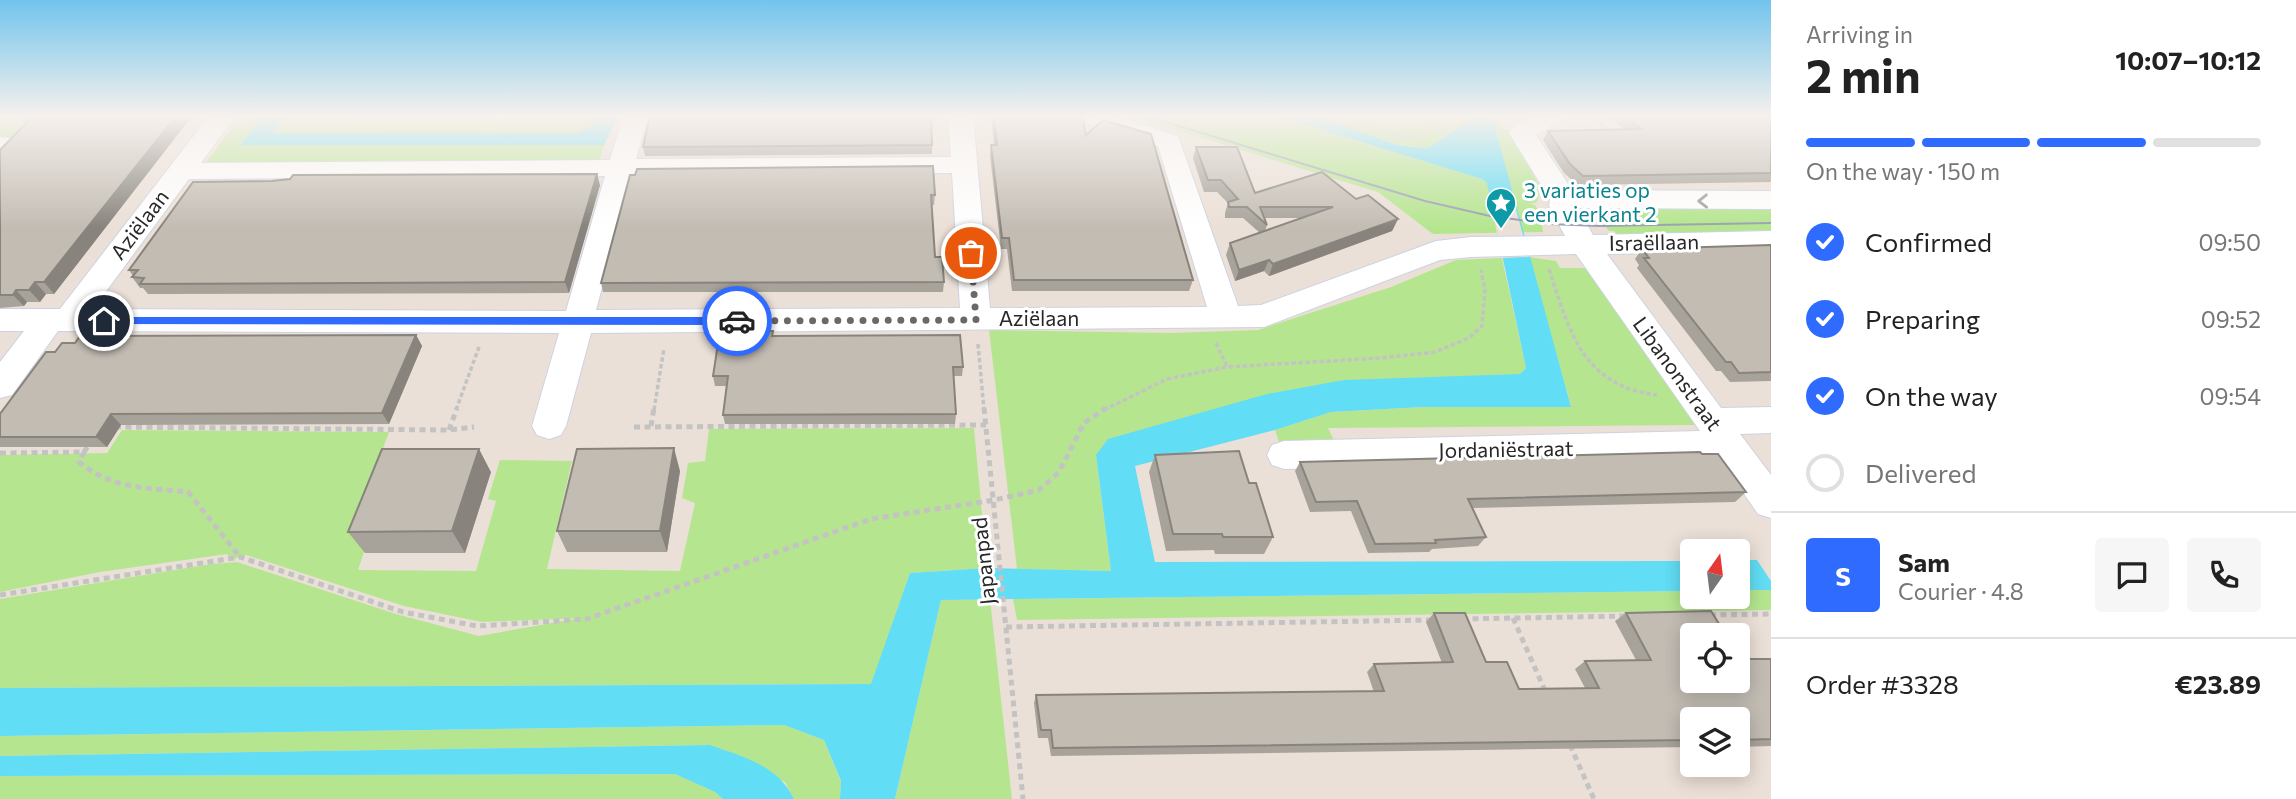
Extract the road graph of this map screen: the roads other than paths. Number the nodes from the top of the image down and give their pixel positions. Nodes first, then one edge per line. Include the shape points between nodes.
1 (195, 153) edge
2 (625, 153) edge
3 (963, 153) edge
4 (1174, 153) edge
5 (1535, 153) edge
6 (964, 165) junction
7 (621, 168) junction
8 (182, 171) junction
9 (1564, 200) junction
10 (1771, 200) edge
11 (1771, 241) edge
12 (1584, 244) junction
13 (1226, 318) junction
14 (0, 320) edge
15 (976, 320) junction
16 (59, 321) junction
17 (579, 322) junction
18 (0, 386) edge
19 (1771, 420) edge
20 (1710, 421) junction
21 (549, 426) dead end
22 (1284, 455) dead end
23 (1771, 503) edge

1 - 8 street, Aziëlaan
2 - 7 street
3 - 6 street
4 - 13 street
5 - 9 street
6 - 7 street
6 - 15 street
7 - 8 street
7 - 17 street
8 - 16 street, Aziëlaan
10 -> 9 street, Israëllaan
9 - 12 street, Israëllaan
11 - 12 street, Israëllaan
12 - 13 street, Aziëlaan via 1436,251 1264,316
12 - 20 street, Libanonstraat
13 - 15 street, Aziëlaan
14 - 16 street
15 - 17 street, Aziëlaan
16 - 17 street, Aziëlaan
16 - 18 street
17 - 21 street
19 - 20 street, Jordaniëstraat
20 - 22 street, Jordaniëstraat
20 - 23 street, Libanonstraat

